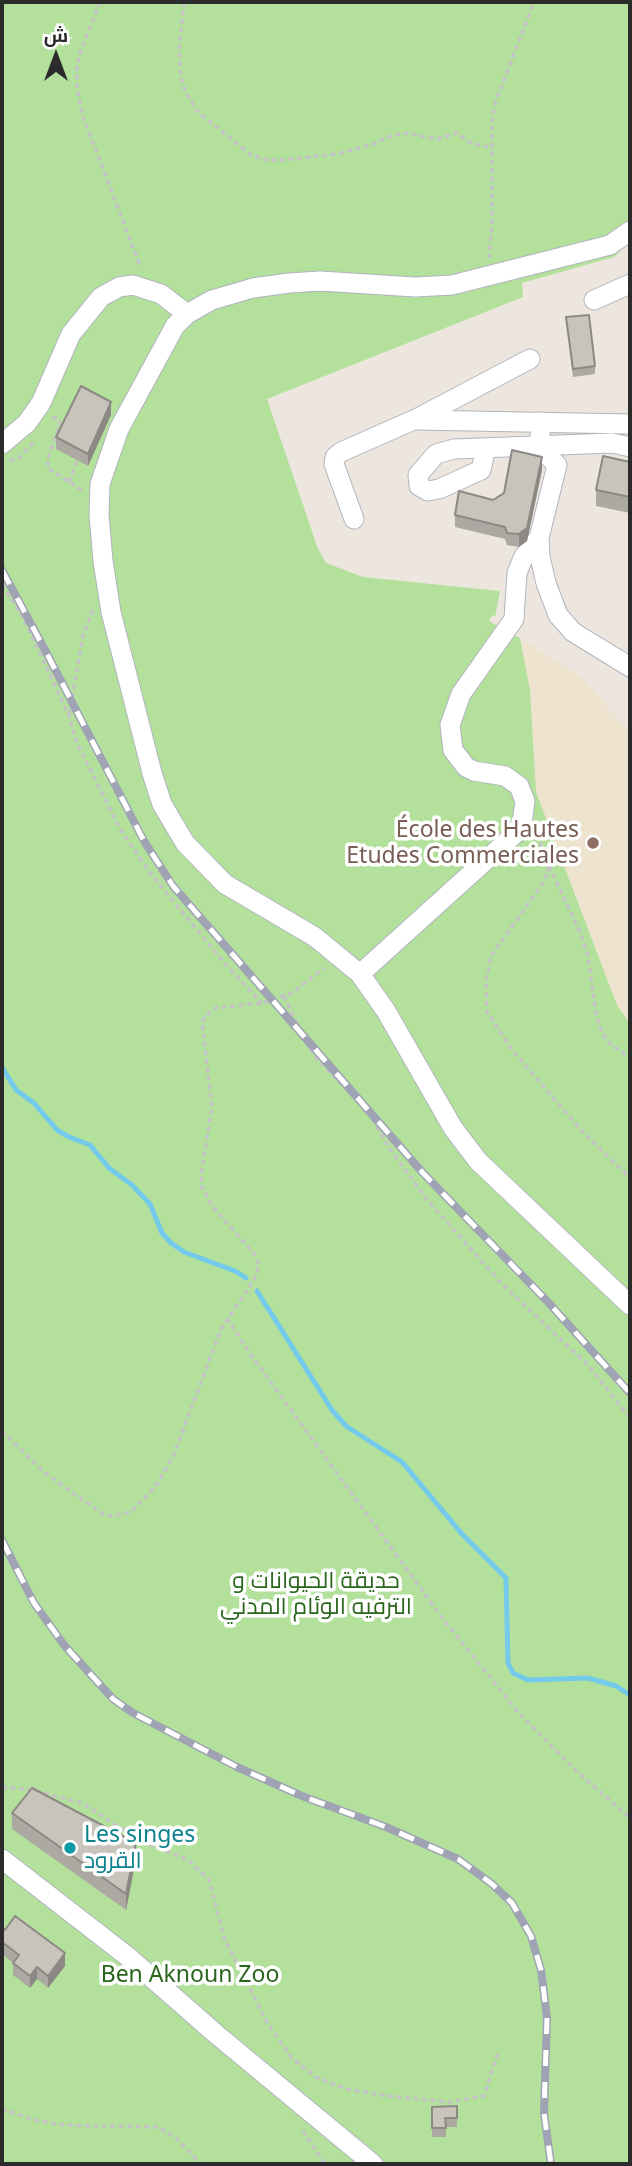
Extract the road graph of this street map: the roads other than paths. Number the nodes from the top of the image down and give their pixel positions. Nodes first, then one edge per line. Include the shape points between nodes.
1 (630, 231) edge
2 (630, 284) edge
3 (594, 300) dead end
4 (187, 314) junction
5 (530, 359) dead end
6 (416, 419) junction
7 (541, 422) junction
8 (630, 424) edge
9 (2, 444) edge
10 (539, 447) junction
11 (630, 447) edge
12 (486, 448) dead end
13 (354, 519) dead end
14 (539, 538) junction
15 (630, 667) edge
16 (360, 974) junction
17 (630, 1305) edge
18 (2, 1859) edge
19 (373, 2164) edge

1 - 4 street via 610,245 452,285 289,283 212,300
2 - 3 street
4 - 9 street via 169,299 133,285 101,297 71,334 27,424
4 - 16 street via 175,326 119,429 104,469 99,501 111,612 152,773 162,804 201,861 225,884 285,918
5 - 6 street
6 - 7 street
6 - 13 street via 335,457
7 - 8 street
7 - 10 street
10 - 11 street via 612,443
10 - 12 street
10 - 14 street via 557,465
14 - 15 street via 546,583 558,615 573,632
14 - 16 street via 517,573 514,619 461,694 450,725 453,750 466,767 505,776 519,786 525,809 522,823
16 - 17 street via 453,1128 478,1161
18 - 19 street via 127,1956

